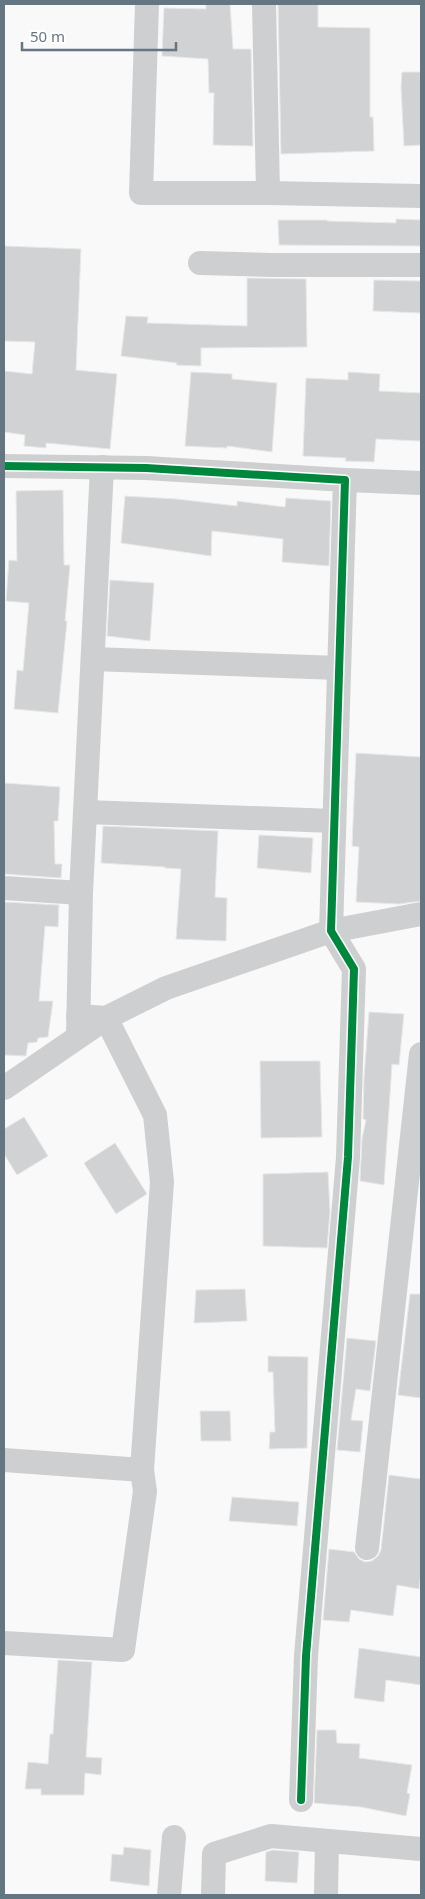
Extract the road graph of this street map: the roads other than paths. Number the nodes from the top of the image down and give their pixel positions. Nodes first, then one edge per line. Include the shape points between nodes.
1 (147, 4) edge
2 (264, 4) edge
3 (268, 193) junction
4 (421, 196) edge
5 (200, 263) dead end
6 (421, 265) edge
7 (4, 466) edge
8 (102, 467) junction
9 (345, 480) junction
10 (421, 483) edge
11 (93, 659) junction
12 (339, 668) junction
13 (86, 812) junction
14 (334, 821) junction
15 (4, 888) edge
16 (81, 894) junction
17 (421, 914) edge
18 (331, 931) junction
19 (106, 1018) junction
20 (78, 1026) junction
21 (421, 1054) edge
22 (4, 1088) edge
23 (4, 1460) edge
24 (142, 1470) junction
25 (367, 1548) dead end
26 (4, 1643) edge
27 (301, 1800) dead end
28 (174, 1837) dead end
29 (327, 1841) junction
30 (421, 1849) edge
31 (169, 1895) edge
32 (213, 1895) edge
33 (326, 1895) edge

1 - 3 street via 141,193
2 - 3 street
3 - 4 street
5 - 6 street
7 - 8 street
8 - 9 street
8 - 11 street
9 - 10 street
9 - 12 street
11 - 12 street
11 - 13 street
12 - 14 street
13 - 14 street
13 - 16 street
14 - 18 street
15 - 16 street
16 - 20 street
17 - 18 street
18 - 19 street via 166,988
18 - 27 street via 354,969 348,1147 306,1656
19 - 20 street
19 - 24 street via 155,1115 162,1182
20 - 22 street
21 - 25 street
23 - 24 street
24 - 26 street via 145,1491 123,1650
28 - 31 street
29 - 30 street
29 - 32 street via 271,1836 214,1854
29 - 33 street

